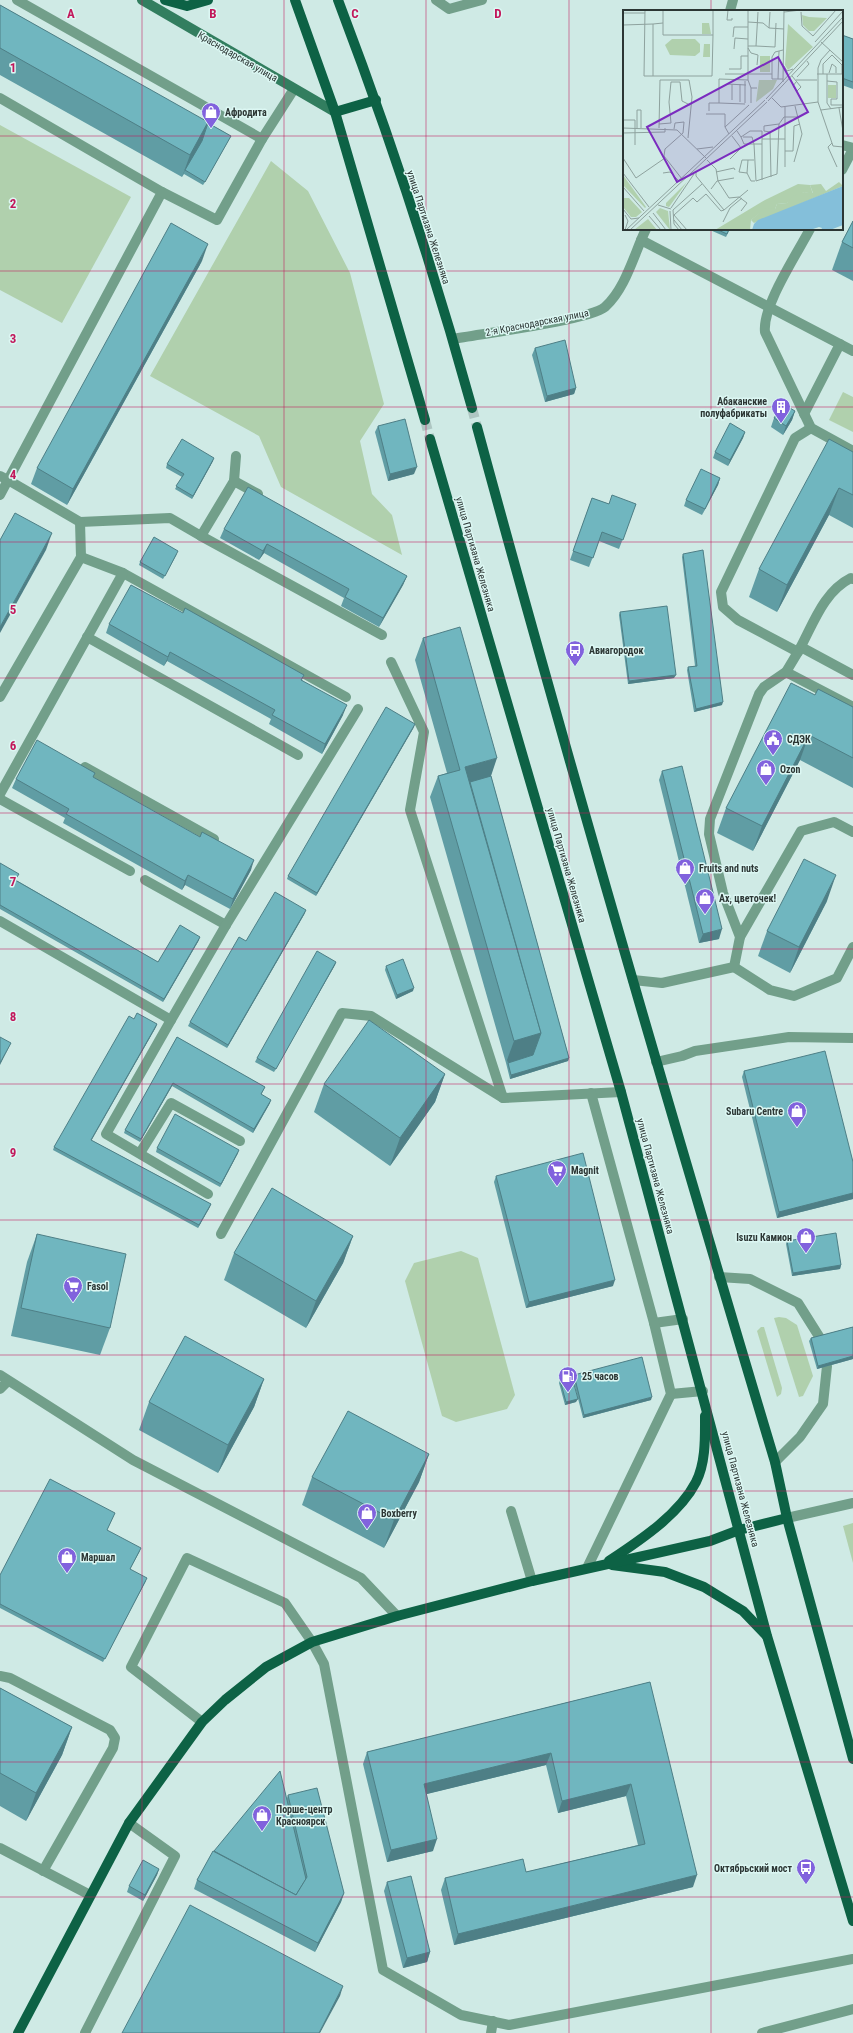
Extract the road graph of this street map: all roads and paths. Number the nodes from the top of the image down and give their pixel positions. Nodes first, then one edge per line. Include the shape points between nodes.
1 (17, 0) edge
2 (142, 0) edge
3 (165, 0) edge
4 (208, 0) edge
5 (295, 0) edge
6 (338, 0) edge
7 (436, 0) edge
8 (482, 0) edge
9 (733, 0) edge
10 (730, 10) edge
11 (294, 89) junction
12 (0, 98) edge
13 (376, 100) junction
14 (335, 112) junction
15 (262, 139) junction
16 (843, 145) edge
17 (853, 148) edge
18 (843, 168) edge
19 (162, 192) junction
20 (646, 230) edge
21 (809, 230) edge
22 (641, 240) junction
23 (769, 306) junction
24 (453, 339) junction
25 (840, 344) junction
26 (853, 351) edge
27 (472, 408) tunnel mouth
28 (804, 414) junction
29 (425, 420) tunnel mouth
30 (477, 427) tunnel mouth
31 (811, 428) junction
32 (430, 439) tunnel mouth
33 (853, 451) edge
34 (236, 456) dead end
35 (4, 478) edge
36 (234, 481) junction
37 (0, 495) edge
38 (268, 500) edge
39 (80, 522) junction
40 (201, 536) junction
41 (81, 557) junction
42 (123, 574) junction
43 (853, 579) edge
44 (382, 635) dead end
45 (87, 637) junction
46 (799, 650) junction
47 (391, 662) dead end
48 (786, 672) junction
49 (853, 675) edge
50 (0, 697) edge
51 (346, 697) dead end
52 (853, 707) edge
53 (358, 709) dead end
54 (298, 755) dead end
55 (78, 764) edge
56 (0, 794) edge
57 (0, 799) edge
58 (853, 832) edge
59 (216, 840) edge
60 (130, 871) dead end
61 (145, 880) dead end
62 (0, 921) edge
63 (226, 925) junction
64 (740, 938) junction
65 (853, 948) edge
66 (734, 967) junction
67 (632, 980) junction
68 (171, 1020) junction
69 (853, 1038) edge
70 (656, 1062) junction
71 (621, 1092) junction
72 (591, 1093) junction
73 (503, 1098) junction
74 (240, 1140) dead end
75 (140, 1153) junction
76 (208, 1194) dead end
77 (221, 1234) dead end
78 (719, 1277) junction
79 (683, 1318) junction
80 (654, 1323) junction
81 (820, 1338) edge
82 (827, 1366) edge
83 (4, 1378) edge
84 (0, 1389) edge
85 (703, 1391) junction
86 (671, 1394) junction
87 (705, 1402) junction
88 (775, 1462) junction
89 (853, 1503) edge
90 (511, 1512) dead end
91 (787, 1518) junction
92 (739, 1530) junction
93 (604, 1564) junction
94 (587, 1568) junction
95 (532, 1581) junction
96 (397, 1616) junction
97 (768, 1636) junction
98 (312, 1642) junction
99 (0, 1676) edge
100 (202, 1722) junction
101 (850, 1736) edge
102 (853, 1743) edge
103 (853, 1759) edge
104 (129, 1823) junction
105 (0, 1848) edge
106 (44, 1871) junction
107 (90, 1896) junction
108 (853, 1921) edge
109 (853, 1959) edge
110 (853, 2009) edge
111 (493, 2021) junction
112 (18, 2033) edge
113 (85, 2033) edge
114 (491, 2033) edge
115 (762, 2033) edge

1 - 15 street
2 - 11 main road, Краснодарская улица
3 - 4 main road via 187,6
5 - 14 main road
6 - 13 main road, улица Партизана Железняка
7 - 8 street via 449,9
9 - 10 street
11 - 14 main road, Краснодарская улица
11 - 15 street
12 - 19 street
13 - 14 main road
13 - 24 main road, улица Партизана Железняка
14 - 29 main road
15 - 19 street via 217,220
16 - 17 street
17 - 18 street
19 - 35 street
20 - 22 street, 2-я Краснодарская улица
21 - 23 street
22 - 23 street
22 - 24 street, 2-я Краснодарская улица via 618,291 604,308 583,316
23 - 25 street
23 - 28 street via 764,324 767,340
24 - 27 main road, улица Партизана Железняка
25 - 26 street
25 - 28 street
28 - 31 street
30 - 67 main road
31 - 33 street
31 - 46 street via 795,438 721,592 723,607 738,620
32 - 71 main road, улица Партизана Железняка
34 - 36 street
35 - 37 street
35 - 39 street
36 - 38 street
36 - 40 street
39 - 40 street via 170,518
39 - 41 street
40 - 44 street
41 - 42 street
41 - 50 street
42 - 45 street
42 - 51 street
43 - 46 street via 840,583 828,596
45 - 54 street
45 - 56 street via 34,739
46 - 48 street
46 - 49 street
47 - 73 street via 424,732 410,810
48 - 52 street
48 - 64 street via 764,687 760,694 710,819 709,834 723,893
53 - 63 street
55 - 59 street
57 - 60 street
58 - 64 street via 834,822 801,831
61 - 63 street
62 - 68 street
63 - 68 street
64 - 66 street
65 - 66 street via 837,978 794,996 770,990
66 - 67 street via 662,983
67 - 70 main road
68 - 75 street via 106,1134
69 - 70 street via 789,1037 695,1051
70 - 78 main road
71 - 72 street
71 - 79 main road, улица Партизана Железняка
72 - 73 street
72 - 80 street
73 - 77 street via 371,1016 342,1014
74 - 75 street via 171,1103
75 - 76 street
78 - 81 street via 750,1279 798,1303
78 - 88 main road
79 - 80 street
79 - 85 main road, улица Партизана Железняка
80 - 86 street
82 - 88 street via 823,1404 800,1437
83 - 84 street
83 - 96 street via 133,1460 361,1578
85 - 86 street
85 - 87 main road, улица Партизана Железняка
86 - 94 street
87 - 92 main road, улица Партизана Железняка
87 - 93 main road via 705,1450 696,1482 661,1524
88 - 91 main road
89 - 91 street
90 - 95 street
91 - 92 main road
91 - 101 main road
92 - 93 main road via 710,1541
92 - 97 main road, улица Партизана Железняка
93 - 94 main road
93 - 97 main road via 665,1572 704,1588 743,1611
94 - 95 main road
95 - 96 main road
96 - 98 main road
97 - 108 main road, улица Партизана Железняка
98 - 100 main road via 266,1667
98 - 100 street via 285,1603 187,1558 131,1668
98 - 111 street via 324,1664 383,1970 461,2015
99 - 106 street via 10,1678 110,1730 115,1738 113,1748
100 - 104 main road
101 - 102 main road
101 - 103 main road
104 - 107 main road
104 - 113 street via 176,1856
105 - 106 street
106 - 107 street
107 - 112 main road
109 - 111 street via 509,2026
110 - 115 street
111 - 114 street

